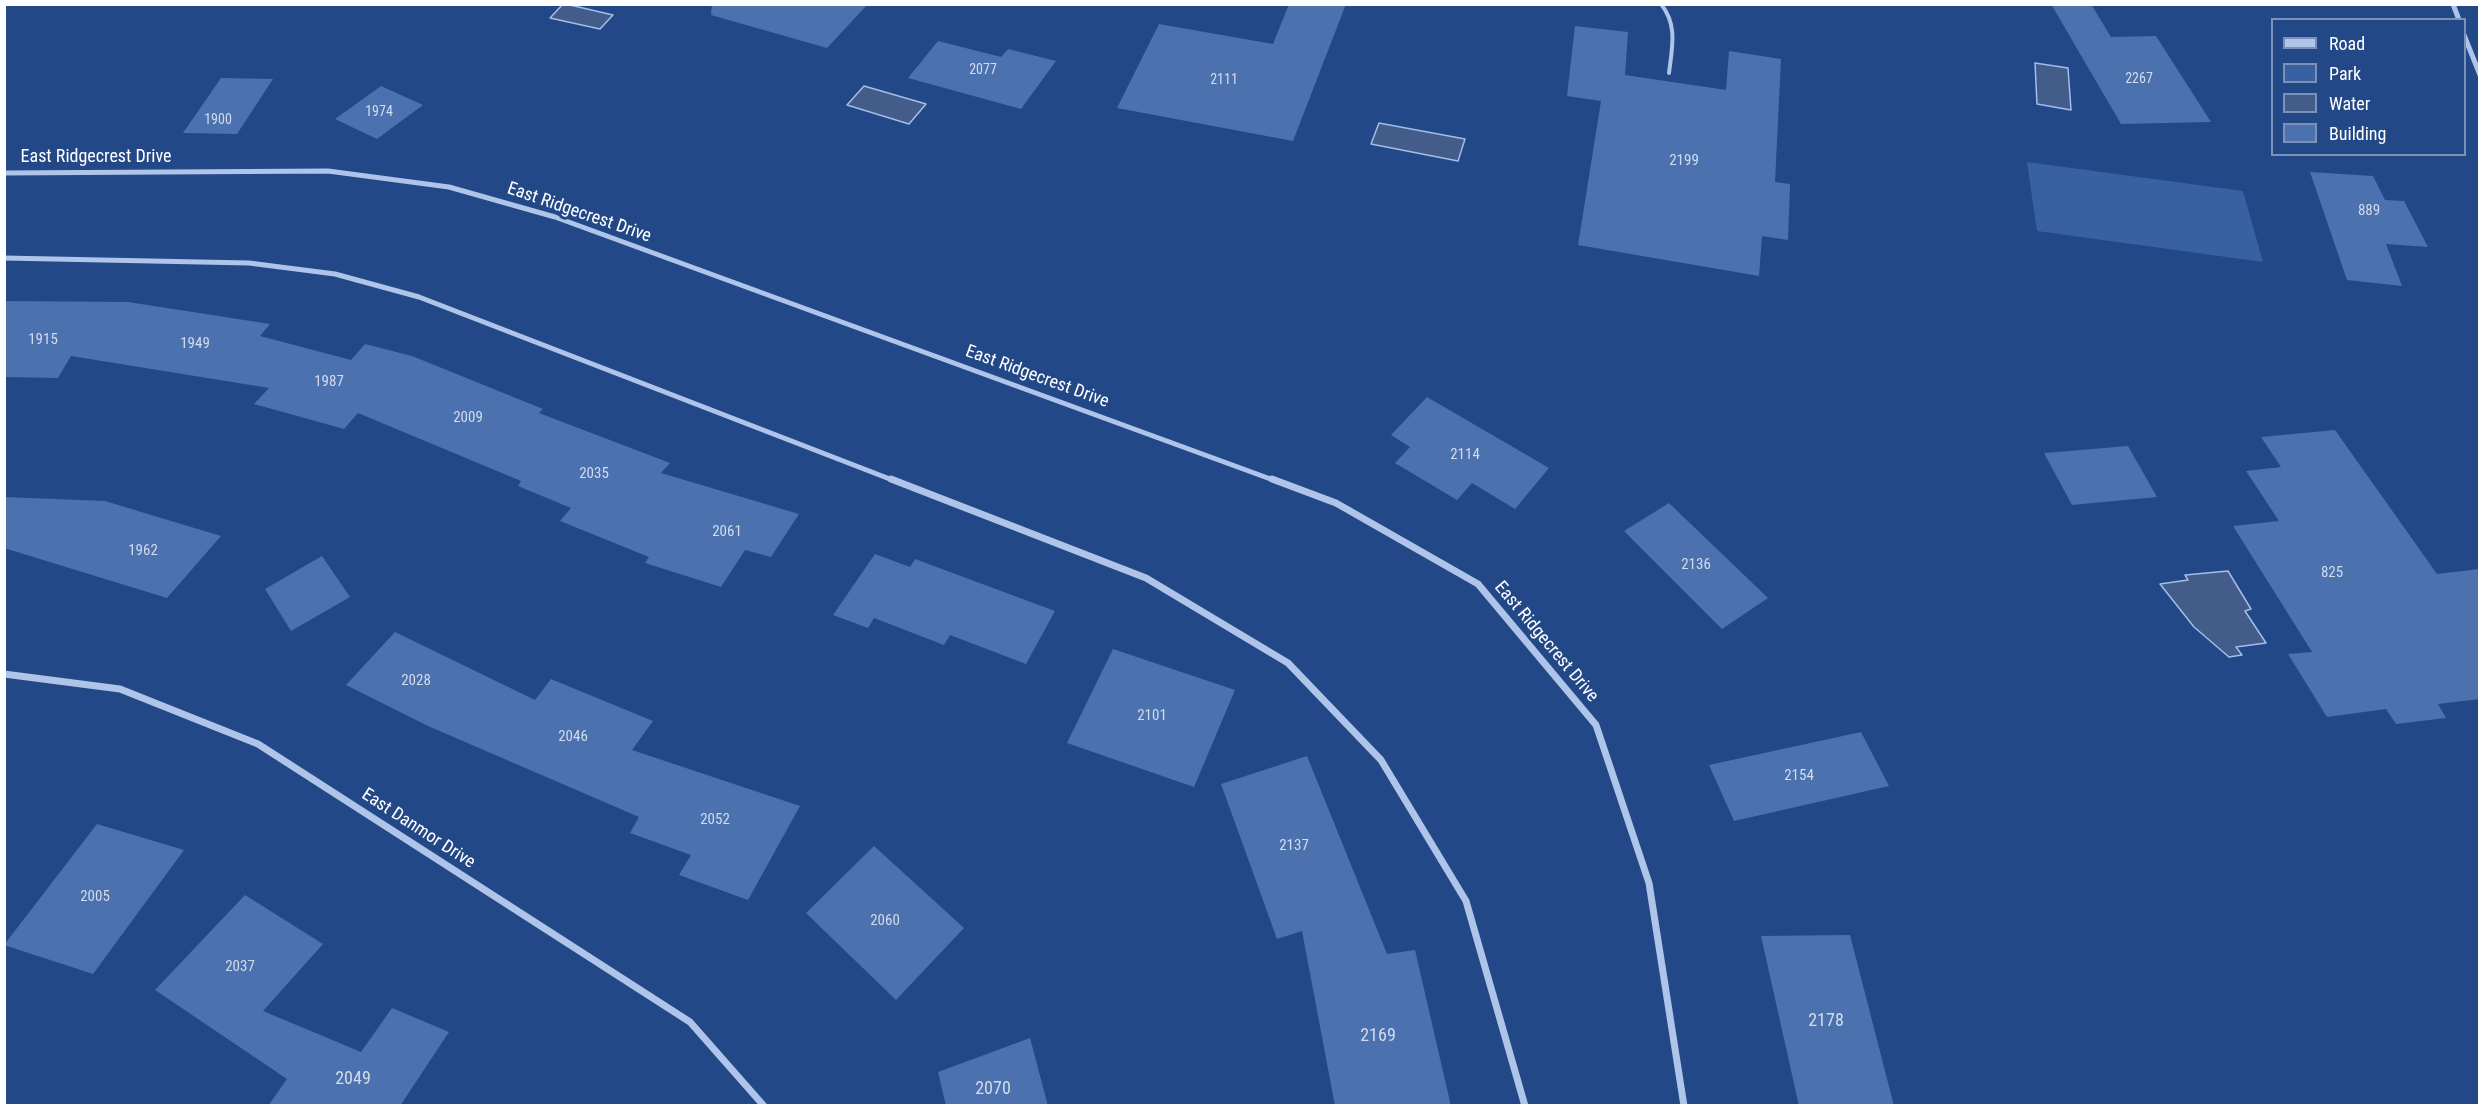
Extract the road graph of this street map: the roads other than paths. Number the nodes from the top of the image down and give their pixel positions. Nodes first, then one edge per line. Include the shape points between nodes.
1 (1661, 4) edge
2 (2466, 40) edge
3 (1669, 73) dead end
4 (2480, 75) edge
5 (4, 173) edge
6 (4, 258) edge
7 (4, 674) edge
8 (764, 1106) edge
9 (1525, 1106) edge
10 (1684, 1106) edge

1 - 3 lane via 1671,15 1673,28
2 - 4 street
5 - 10 street, East Ridgecrest Drive via 328,171 448,187 555,217 1336,503 1479,584 1596,725 1649,883
6 - 9 street via 249,263 335,274 419,297 1146,578 1288,663 1381,760 1466,901
7 - 8 street, East Danmor Drive via 120,689 258,744 690,1022

